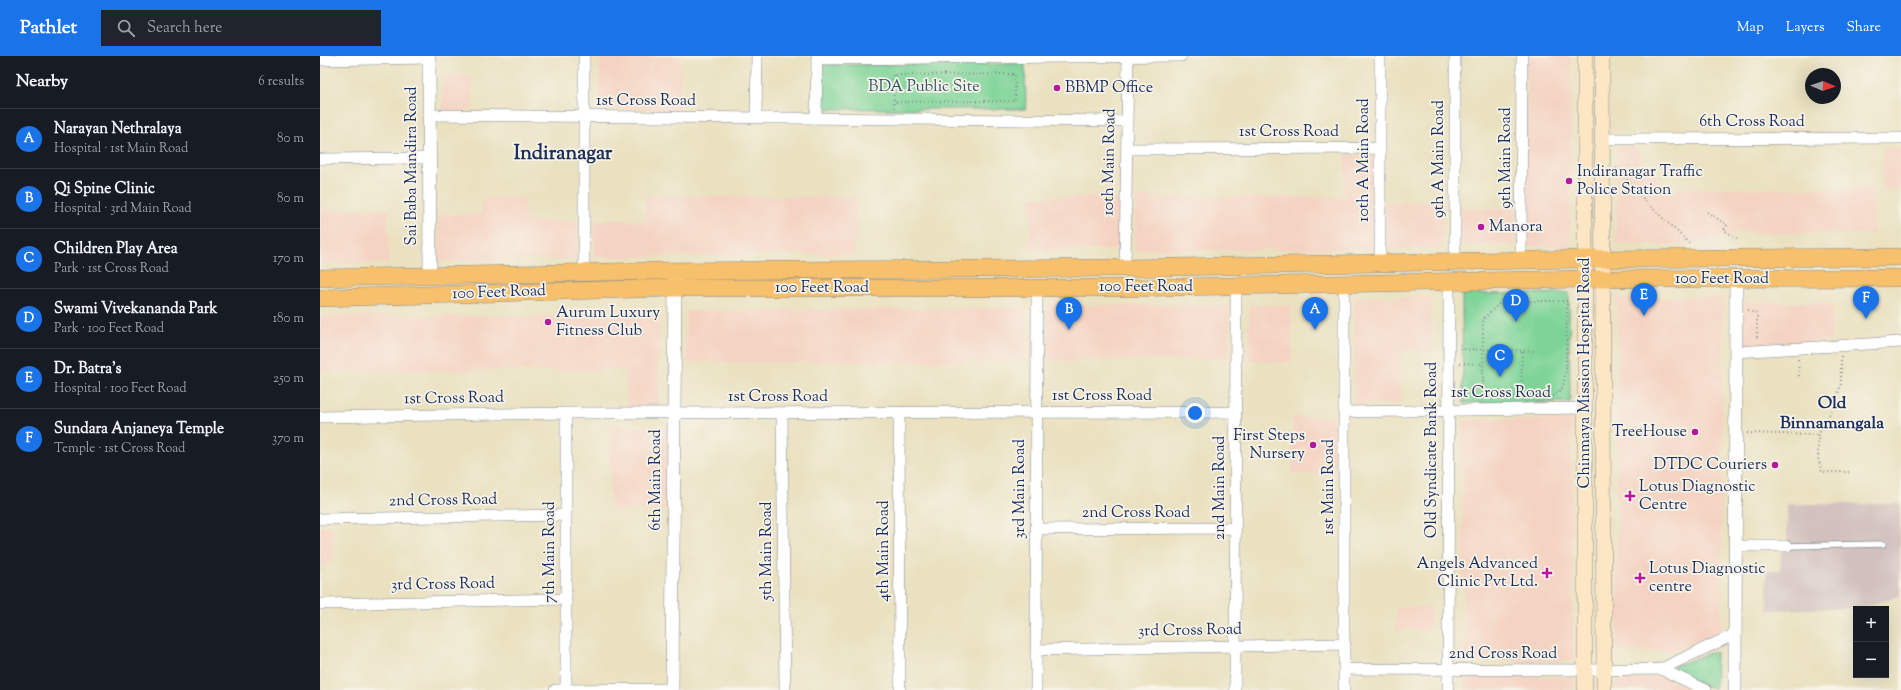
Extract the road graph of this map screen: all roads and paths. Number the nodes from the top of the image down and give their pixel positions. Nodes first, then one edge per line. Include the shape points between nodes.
1 (584, 56) edge
2 (757, 56) edge
3 (1128, 56) edge
4 (1181, 56) edge
5 (1380, 56) edge
6 (1455, 56) edge
7 (1522, 56) edge
8 (1585, 56) edge
9 (1602, 56) edge
10 (429, 57) edge
11 (817, 57) edge
12 (320, 60) edge
13 (894, 102) junction
14 (428, 115) junction
15 (583, 116) junction
16 (756, 118) junction
17 (816, 118) junction
18 (894, 119) junction
19 (1127, 121) junction
20 (1901, 138) edge
21 (1602, 139) junction
22 (1380, 148) junction
23 (1126, 149) junction
24 (428, 158) junction
25 (320, 159) edge
26 (1614, 165) dead end
27 (1707, 212) dead end
28 (1737, 238) dead end
29 (1691, 244) dead end
30 (1901, 257) edge
31 (1585, 259) junction
32 (1602, 259) junction
33 (1521, 260) junction
34 (1380, 263) junction
35 (1455, 263) junction
36 (1125, 268) junction
37 (675, 271) junction
38 (584, 272) junction
39 (430, 276) junction
40 (320, 278) edge
41 (1901, 278) edge
42 (1585, 279) junction
43 (1602, 279) junction
44 (1736, 279) junction
45 (1449, 282) junction
46 (1344, 284) junction
47 (1236, 287) junction
48 (674, 288) junction
49 (1037, 288) junction
50 (320, 298) edge
51 (1736, 304) junction
52 (1901, 342) edge
53 (1841, 345) junction
54 (1797, 348) junction
55 (1449, 349) junction
56 (1483, 350) junction
57 (1522, 351) junction
58 (1536, 351) dead end
59 (1758, 351) junction
60 (1736, 352) junction
61 (1460, 363) dead end
62 (1483, 364) junction
63 (1799, 377) dead end
64 (1521, 397) junction
65 (1585, 408) junction
66 (1448, 410) junction
67 (1036, 412) junction
68 (1236, 412) junction
69 (1345, 412) junction
70 (566, 413) junction
71 (673, 413) junction
72 (782, 413) junction
73 (899, 413) junction
74 (320, 417) edge
75 (1736, 433) junction
76 (1818, 435) junction
77 (1849, 472) dead end
78 (566, 515) junction
79 (320, 519) edge
80 (1236, 528) junction
81 (1036, 529) junction
82 (1883, 544) dead end
83 (1736, 546) junction
84 (1787, 546) joint
85 (566, 599) junction
86 (320, 604) edge
87 (1735, 634) junction
88 (1345, 644) junction
89 (1236, 646) junction
90 (1036, 650) junction
91 (1345, 669) junction
92 (1448, 669) junction
93 (1661, 669) junction
94 (1585, 670) junction
95 (1604, 670) junction
96 (555, 690) edge
97 (566, 690) edge
98 (672, 690) edge
99 (784, 690) edge
100 (900, 690) edge
101 (1036, 690) edge
102 (1236, 690) edge
103 (1344, 690) edge
104 (1448, 690) edge
105 (1585, 690) edge
106 (1604, 690) edge
107 (1706, 690) edge
108 (1735, 690) edge

1 - 15 street
2 - 16 street
3 - 4 street
3 - 11 street
3 - 19 street, 10th Main Road
5 - 22 street, 10th A Main Road
6 - 35 street, 9th A Main Road
7 - 33 street, 9th Main Road
8 - 31 main road, Chinmaya Mission Hospital Road
9 - 21 main road, Chinmaya Mission Hospital Road
10 - 12 street
10 - 14 street, Sai Baba Mandira Road
11 - 17 street
13 - 13 path via 893,75 1015,74 1015,101
13 - 18 path
14 - 15 street, 1st Cross Road
14 - 24 street, Sai Baba Mandira Road
15 - 16 street, 1st Cross Road
15 - 38 street
16 - 17 street, 1st Cross Road
17 - 18 street, 1st Cross Road
18 - 19 street, 1st Cross Road
19 - 23 street, 10th Main Road
20 - 21 street, 6th Cross Road
21 - 32 main road, Chinmaya Mission Hospital Road
22 - 23 street, 1st Cross Road
22 - 34 street, 10th A Main Road
23 - 36 street, 10th Main Road
24 - 25 street
24 - 39 street, Sai Baba Mandira Road
26 - 29 path via 1648,204
27 - 28 path via 1726,225 1724,230
30 - 32 main road, 100 Feet Road
31 - 32 main road, 100 Feet Road
31 - 33 main road, 100 Feet Road
31 - 42 main road, Chinmaya Mission Hospital Road
32 - 43 main road, Chinmaya Mission Hospital Road
33 - 35 main road, 100 Feet Road
34 - 35 main road, 100 Feet Road
34 - 36 main road, 100 Feet Road
36 - 37 main road, 100 Feet Road
37 - 38 main road, 100 Feet Road
37 - 48 street, 6th Main Road
38 - 39 main road, 100 Feet Road
39 - 40 main road, 100 Feet Road
41 - 44 main road, 100 Feet Road
42 - 43 main road, 100 Feet Road
42 - 45 main road, 100 Feet Road
42 - 65 main road, Chinmaya Mission Hospital Road
43 - 44 main road, 100 Feet Road
43 - 95 main road, Chinmaya Mission Hospital Road
44 - 51 street
45 - 46 main road, 100 Feet Road
45 - 55 street, Old Syndicate Bank Road
46 - 47 main road, 100 Feet Road
46 - 69 street, 1st Main Road
47 - 49 main road, 100 Feet Road
47 - 68 street, 2nd Main Road
48 - 49 main road, 100 Feet Road
48 - 50 main road, 100 Feet Road
48 - 71 street, 6th Main Road
49 - 67 street, 3rd Main Road
51 - 59 path via 1757,314
51 - 60 street
52 - 53 street
53 - 54 street
53 - 76 path via 1841,384 1835,404
54 - 59 street
54 - 63 path
55 - 56 path
55 - 66 street, Old Syndicate Bank Road
56 - 57 path
56 - 62 path
56 - 64 path via 1483,319 1502,301 1567,301 1566,370 1563,386 1554,396
57 - 58 path
57 - 64 path
59 - 60 street
60 - 75 street
61 - 62 path
62 - 64 path via 1483,393 1489,398
65 - 66 street, 1st Cross Road
65 - 94 main road, Chinmaya Mission Hospital Road
66 - 69 street, 1st Cross Road
66 - 92 street, Old Syndicate Bank Road
67 - 68 street, 1st Cross Road
67 - 73 street, 1st Cross Road
67 - 81 street, 3rd Main Road
68 - 80 street, 2nd Main Road
69 - 88 street, 1st Main Road
70 - 71 street, 1st Cross Road
70 - 74 street, 1st Cross Road
70 - 78 street, 7th Main Road
71 - 72 street, 1st Cross Road
71 - 98 street, 6th Main Road
72 - 73 street, 1st Cross Road
72 - 99 street, 5th Main Road
73 - 100 street, 4th Main Road
75 - 76 path
75 - 83 street
76 - 77 path via 1818,458 1822,472
78 - 79 street, 2nd Cross Road
78 - 85 street, 7th Main Road
80 - 81 street, 2nd Cross Road
80 - 89 street, 2nd Main Road
81 - 90 street, 3rd Main Road
82 - 84 lane
83 - 84 street
83 - 87 street
85 - 86 street, 3rd Cross Road
85 - 97 street, 7th Main Road
87 - 93 street, 2nd Cross Road
87 - 108 street
88 - 89 street, 3rd Cross Road
88 - 91 street, 1st Main Road
89 - 90 street, 3rd Cross Road
89 - 102 street, 2nd Main Road
90 - 101 street, 3rd Main Road
91 - 92 street, 2nd Cross Road
91 - 103 street, 1st Main Road
92 - 94 street, 2nd Cross Road
92 - 104 street, Old Syndicate Bank Road
93 - 95 street, 2nd Cross Road
93 - 107 street, 2nd Cross Road
94 - 95 street, 2nd Cross Road
94 - 105 main road, Chinmaya Mission Hospital Road
95 - 106 main road, Chinmaya Mission Hospital Road
96 - 97 street
97 - 98 street

